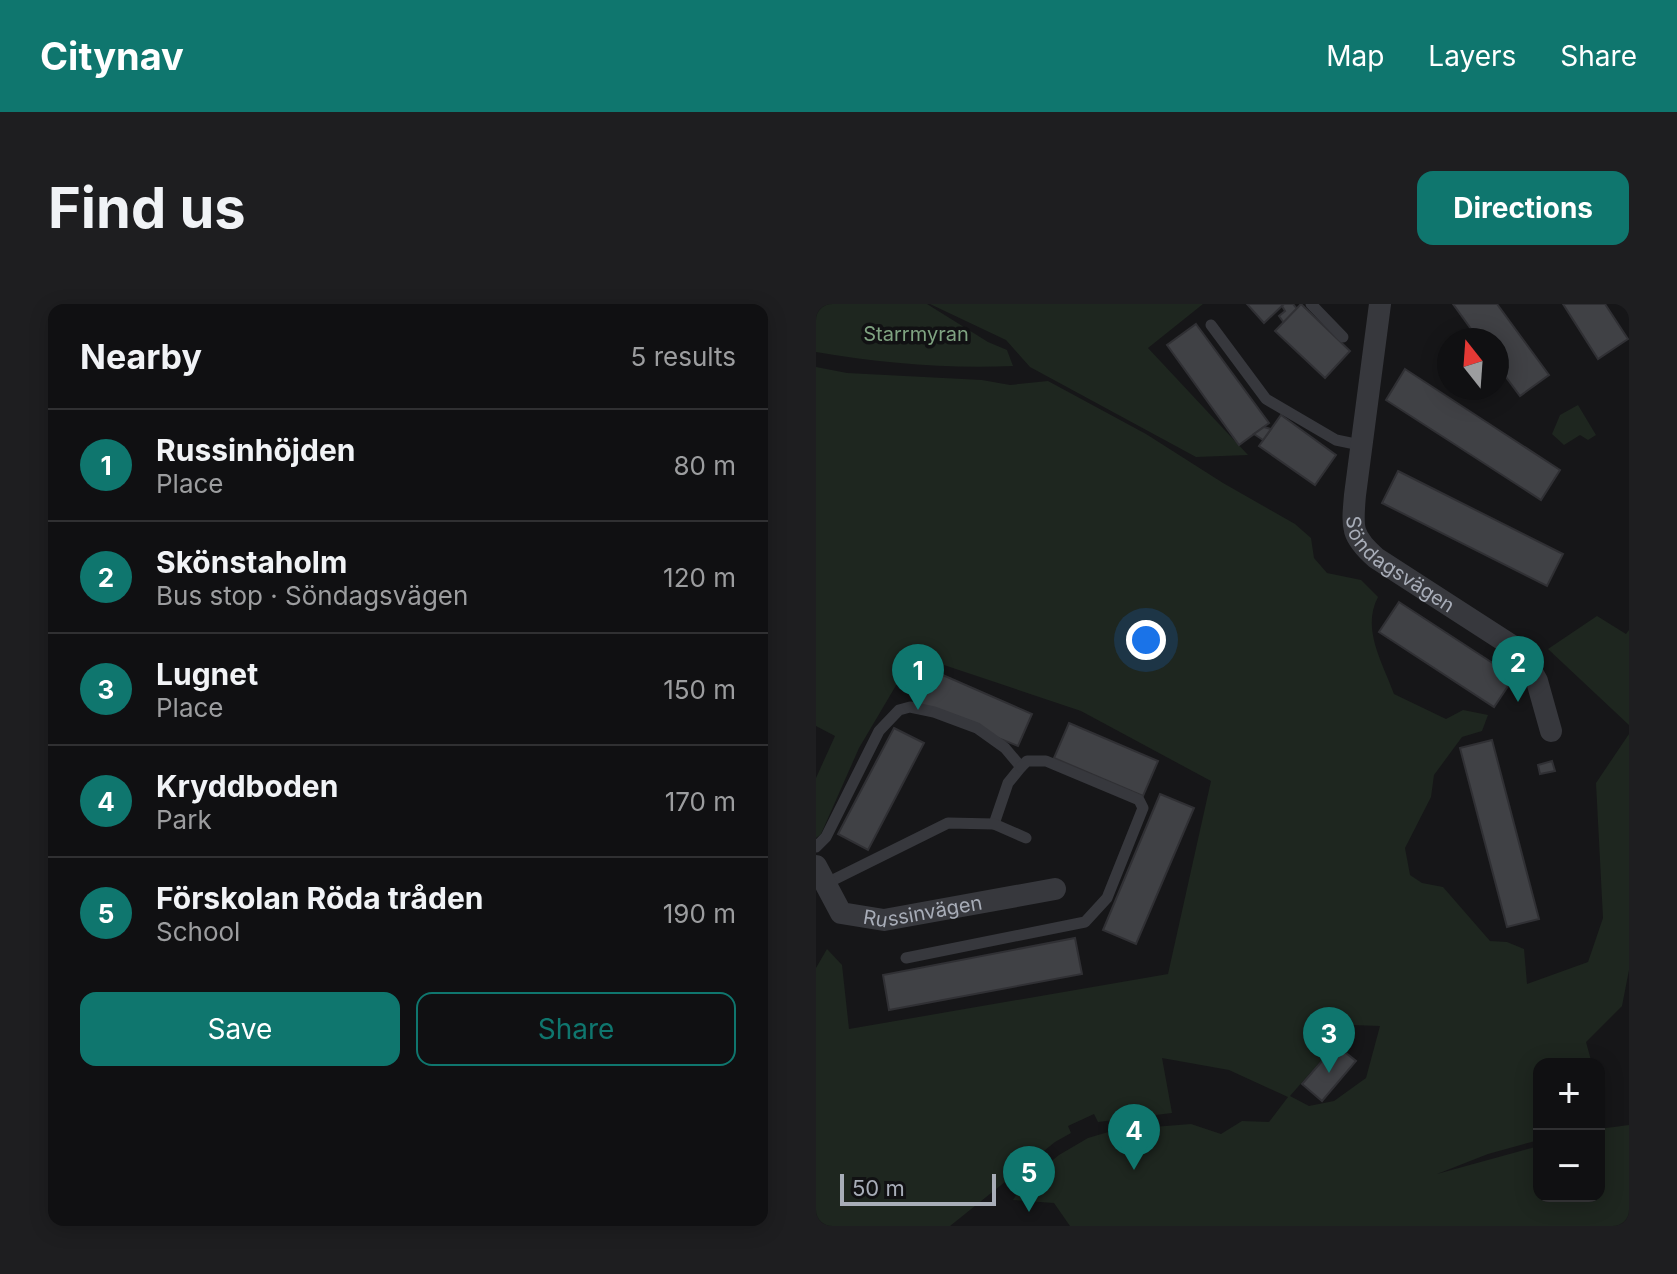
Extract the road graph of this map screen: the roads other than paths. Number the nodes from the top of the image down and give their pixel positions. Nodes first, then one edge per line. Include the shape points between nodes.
1 (1311, 304) edge
2 (1380, 304) edge
3 (1211, 325) dead end
4 (1343, 337) dead end
5 (1360, 445) junction
6 (1551, 731) dead end
7 (1021, 767) junction
8 (994, 824) junction
9 (1026, 838) dead end
10 (816, 847) edge
11 (821, 874) edge
12 (1055, 889) dead end
13 (906, 958) dead end

1 - 4 lane
2 - 5 street, Söndagsvägen
3 - 5 lane via 1266,399 1336,440
5 - 6 street, Söndagsvägen via 1353,520 1358,542 1520,651 1537,681
7 - 8 lane via 1008,783
7 - 10 lane via 977,728 934,712 899,710 879,731 826,837
7 - 13 lane via 1027,761 1046,761 1139,800 1143,808 1107,898 1085,922
8 - 9 lane
8 - 11 lane via 948,823
11 - 12 street, Russinvägen via 841,913 884,920

